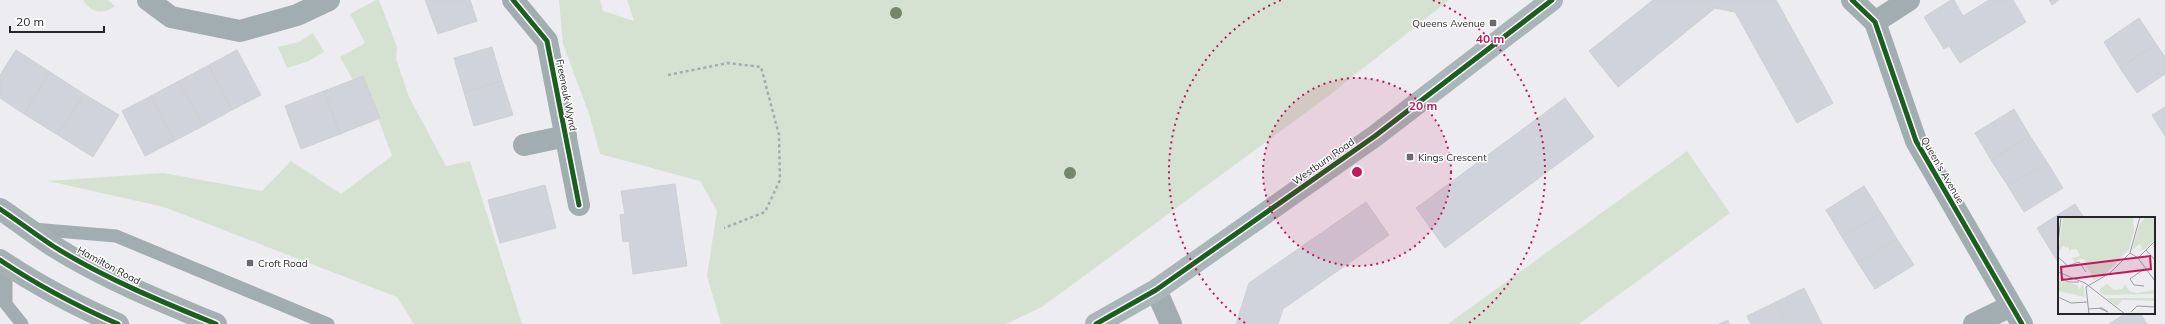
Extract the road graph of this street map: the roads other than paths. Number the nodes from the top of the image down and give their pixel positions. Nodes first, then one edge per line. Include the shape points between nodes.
1 (148, 0) edge
2 (329, 0) edge
3 (513, 0) edge
4 (1552, 0) edge
5 (1852, 0) edge
6 (1909, 0) edge
7 (1875, 22) junction
8 (566, 136) junction
9 (524, 144) dead end
10 (579, 204) dead end
11 (0, 209) edge
12 (30, 229) junction
13 (3, 262) edge
14 (1156, 290) junction
15 (2016, 315) edge
16 (22, 324) edge
17 (118, 324) edge
18 (216, 324) edge
19 (328, 324) edge
20 (1096, 324) edge
21 (1172, 324) edge
22 (1974, 324) edge

1 - 2 street via 171,17 240,31 296,16
3 - 8 street, Freeneuk Wynd via 547,42
4 - 14 street, Westburn Road via 1375,136
5 - 7 street, Queen's Avenue
6 - 7 street
7 - 15 street, Queen's Avenue via 1916,141
8 - 9 street
8 - 10 street, Freeneuk Wynd
11 - 12 main road, Hamilton Road
12 - 18 main road, Hamilton Road via 53,246 96,269 152,297
12 - 19 lane via 116,236
13 - 16 lane via 6,304
13 - 17 main road via 92,313
14 - 20 street, Westburn Road
14 - 21 street
15 - 22 street

